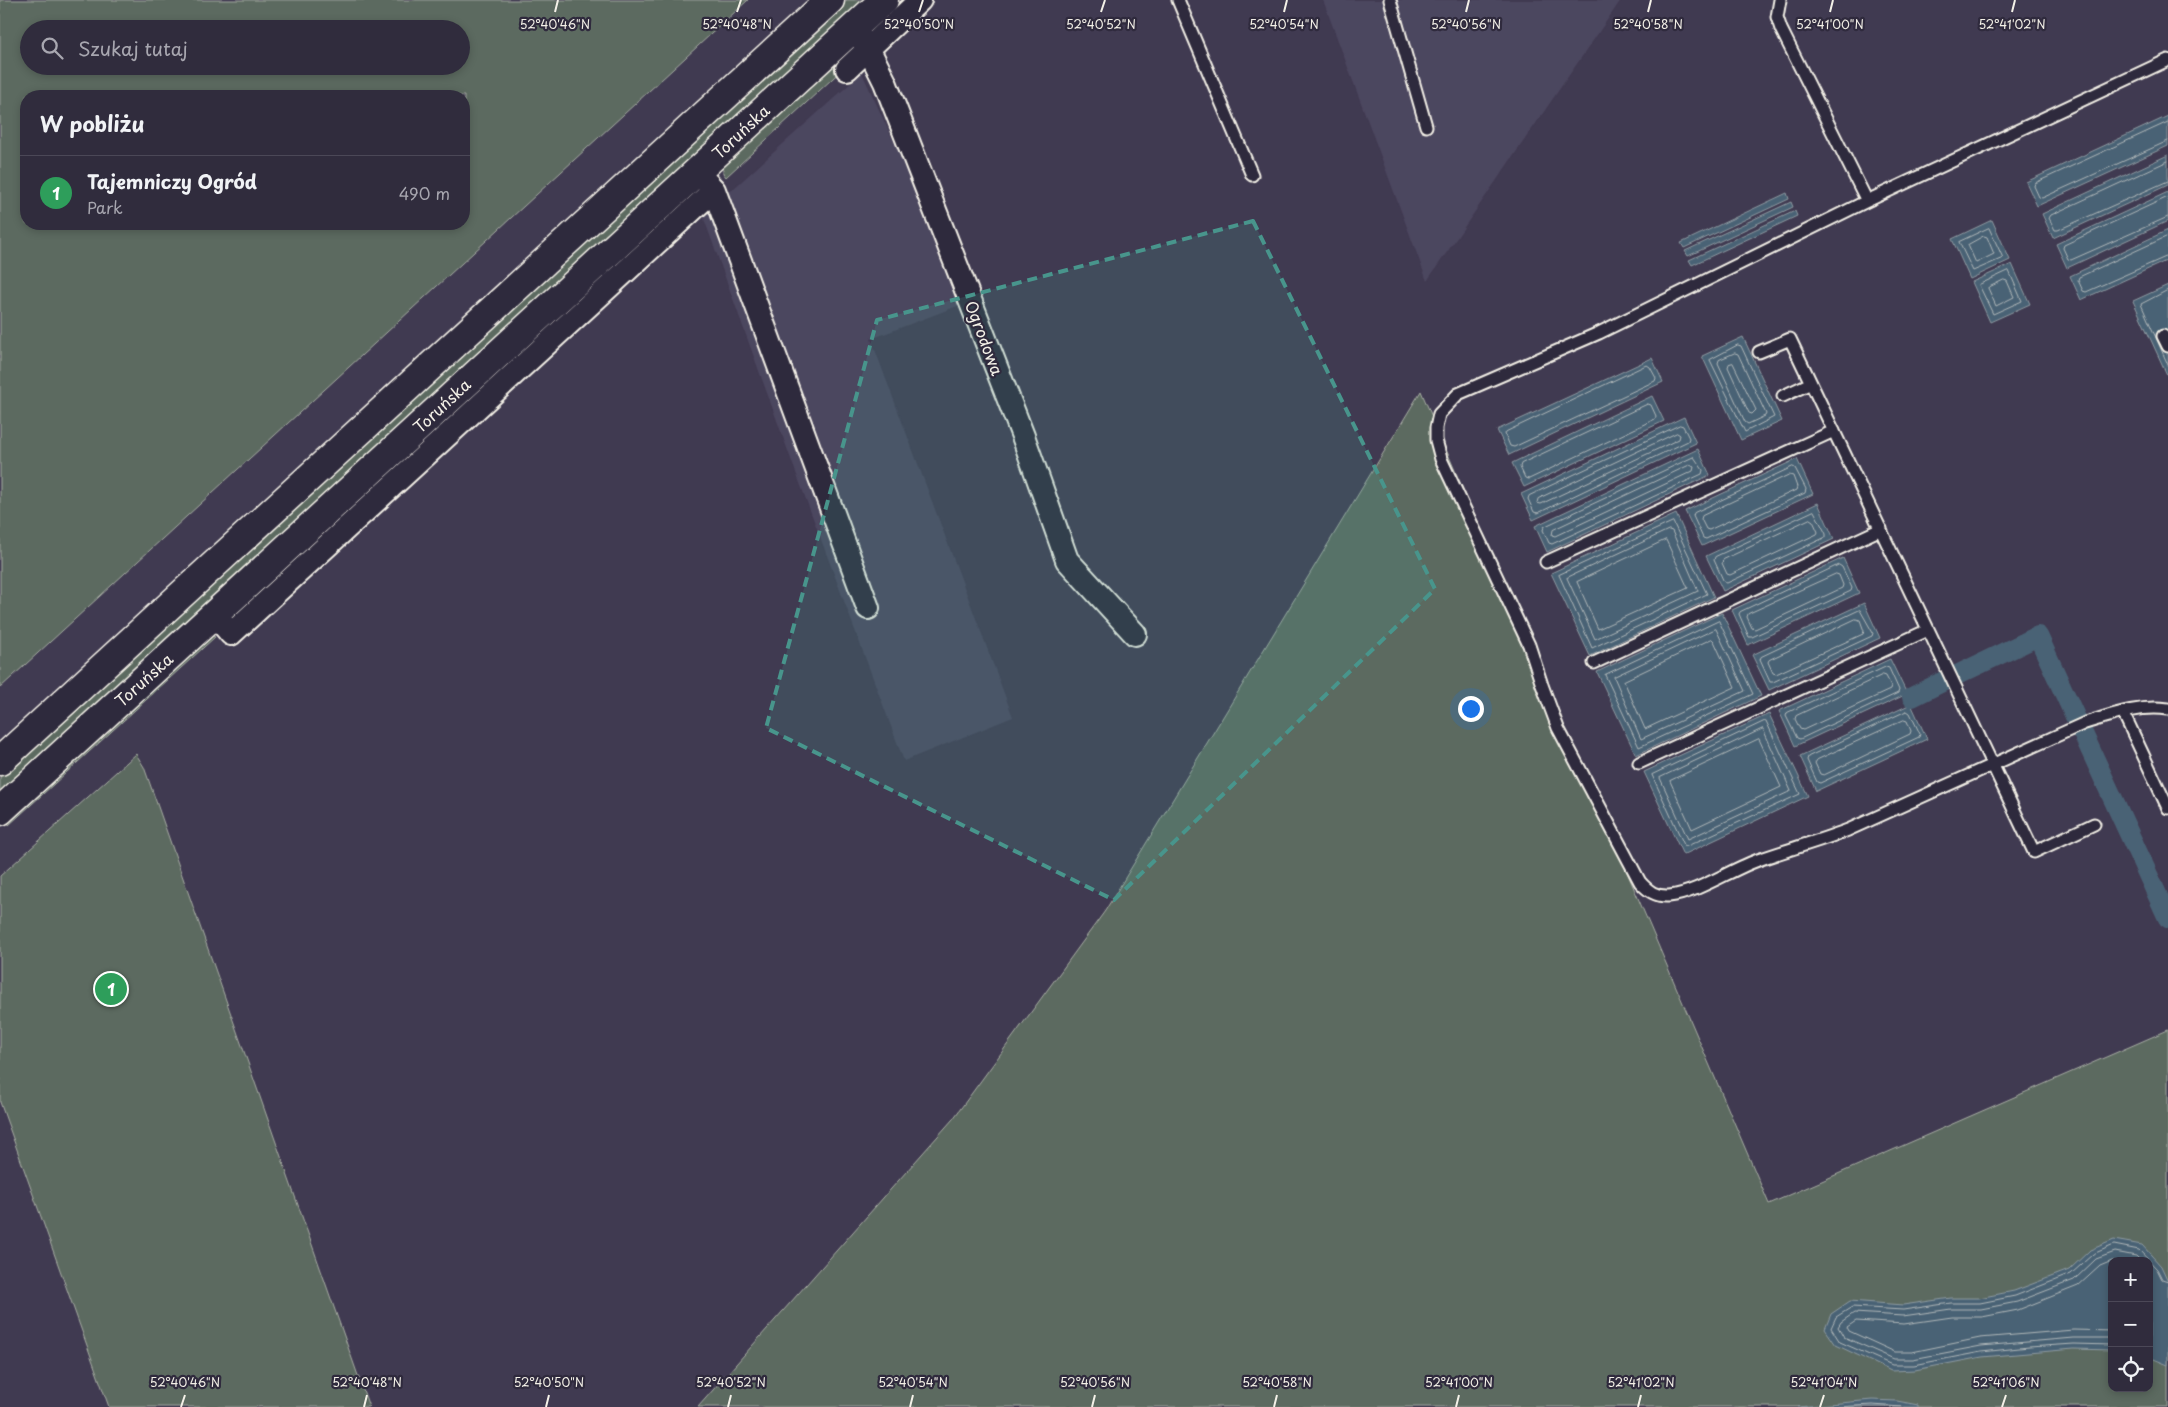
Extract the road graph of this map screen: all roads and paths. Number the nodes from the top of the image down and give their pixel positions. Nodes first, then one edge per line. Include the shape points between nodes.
1 (830, 0) edge
2 (884, 0) edge
3 (920, 0) edge
4 (1178, 0) edge
5 (1390, 0) edge
6 (1780, 0) edge
7 (860, 38) junction
8 (2168, 60) edge
9 (847, 69) dead end
10 (1426, 126) dead end
11 (1252, 175) dead end
12 (705, 181) junction
13 (1867, 201) junction
14 (1759, 352) dead end
15 (1811, 383) junction
16 (1783, 396) dead end
17 (1834, 431) junction
18 (1881, 529) junction
19 (1546, 562) dead end
20 (868, 608) dead end
21 (1928, 630) junction
22 (1135, 634) dead end
23 (1594, 663) dead end
24 (2168, 709) edge
25 (2123, 712) junction
26 (0, 761) edge
27 (1639, 763) dead end
28 (1993, 764) junction
29 (2168, 808) edge
30 (0, 811) edge
31 (2094, 824) dead end

1 - 26 main road
2 - 7 main road, Toruńska
3 - 7 street
4 - 11 lane
5 - 10 lane
6 - 13 lane via 1777,16 1781,29
7 - 9 street
7 - 12 main road, Toruńska
7 - 22 street, Ogrodowa via 885,82 1023,436 1067,560
8 - 13 lane
12 - 20 street
12 - 30 main road, Toruńska via 215,615
13 - 28 lane via 1599,333 1458,394 1439,414 1436,440 1441,458 1529,645 1558,728 1640,882 1649,892 1659,896 1685,892 1760,859 1848,830
14 - 15 lane via 1790,338
15 - 16 lane
15 - 17 lane
17 - 18 lane
17 - 19 lane
18 - 21 lane
18 - 23 lane
21 - 27 lane
21 - 28 lane
24 - 25 lane
25 - 28 lane via 2074,728
25 - 29 lane
28 - 31 lane via 2034,852

